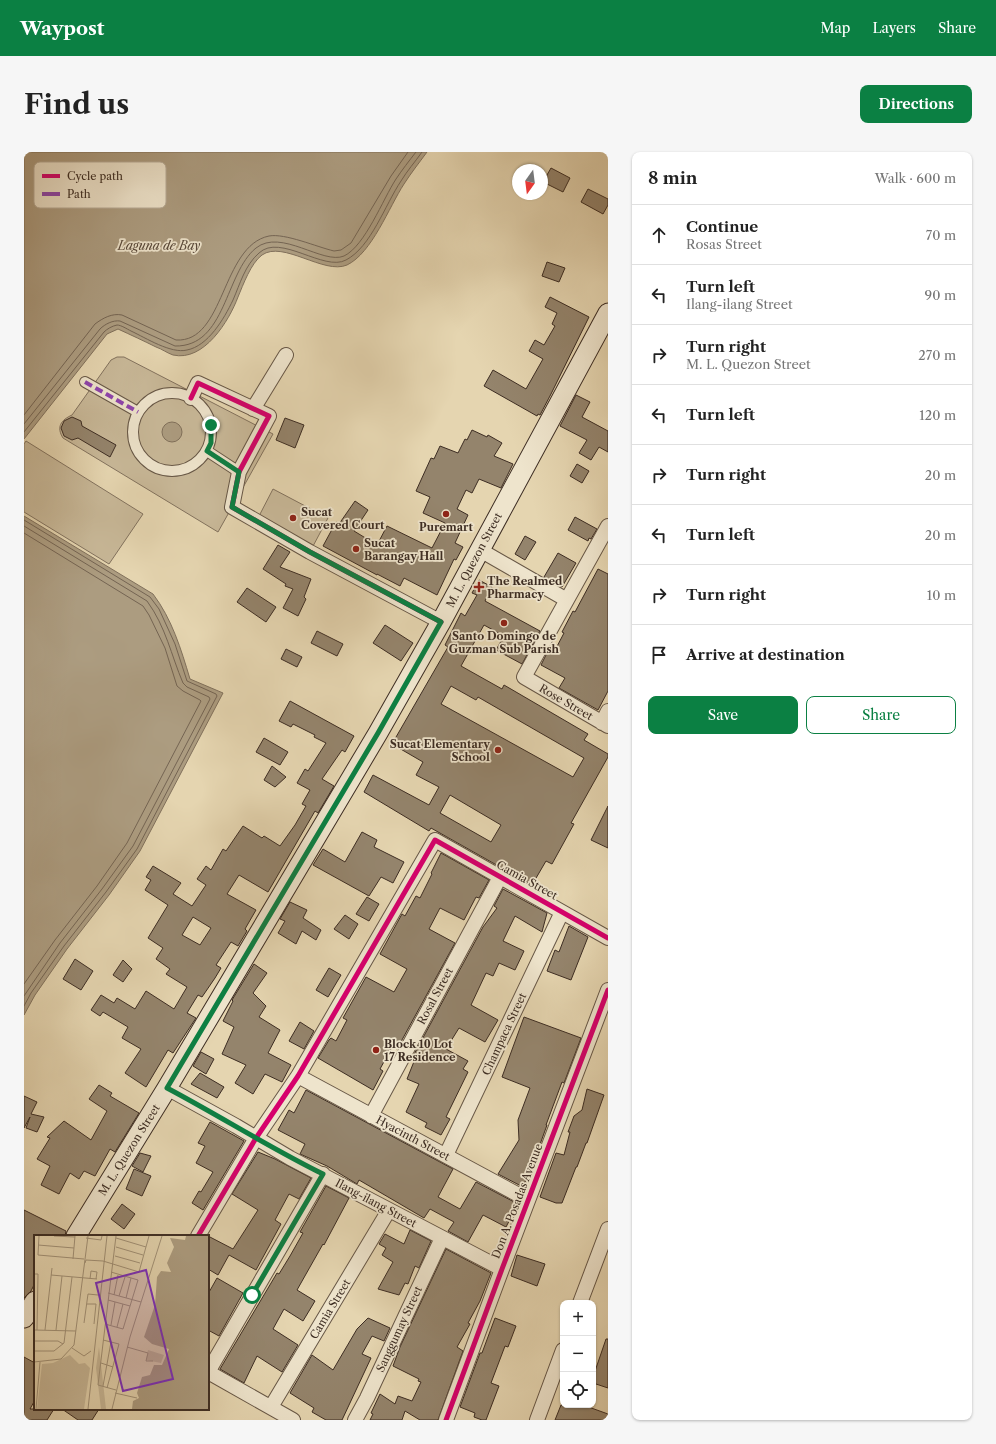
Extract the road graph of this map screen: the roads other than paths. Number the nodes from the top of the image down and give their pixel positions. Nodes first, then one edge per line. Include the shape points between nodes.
1 (608, 314) edge
2 (286, 355) dead end
3 (85, 382) dead end
4 (191, 398) junction
5 (253, 409) junction
6 (138, 412) junction
7 (207, 451) junction
8 (239, 472) junction
9 (608, 526) edge
10 (480, 550) junction
11 (567, 600) junction
12 (441, 622) junction
13 (606, 720) edge
14 (500, 877) junction
15 (562, 912) junction
16 (608, 938) edge
17 (608, 990) edge
18 (298, 1076) junction
19 (167, 1088) junction
20 (371, 1116) junction
21 (256, 1138) junction
22 (446, 1155) junction
23 (323, 1174) junction
24 (528, 1200) junction
25 (389, 1210) junction
26 (608, 1229) edge
27 (78, 1234) edge
28 (199, 1235) edge
29 (442, 1238) junction
30 (502, 1269) junction
31 (581, 1300) edge
32 (34, 1303) edge
33 (24, 1318) edge
34 (560, 1358) edge
35 (209, 1370) edge
36 (209, 1373) edge
37 (271, 1407) junction
38 (293, 1420) edge
39 (355, 1420) edge
40 (446, 1420) edge
41 (537, 1420) edge

1 - 10 main road, M. L. Quezon Street
2 - 5 street
3 - 6 street
4 - 5 street via 198,383
4 - 6 street via 165,393 149,400
4 - 7 street via 209,417 212,434
5 - 8 street via 269,416
6 - 7 street via 133,426 133,439 140,455 154,467 171,472 188,469
7 - 8 street
8 - 12 street via 232,507
9 - 11 street
10 - 11 street
10 - 12 main road, M. L. Quezon Street
11 - 13 street, Rose Street via 524,678
12 - 19 main road, M. L. Quezon Street
14 - 15 street, Camia Street
14 - 18 street, Camia Street via 435,840
14 - 20 street, Rosal Street
15 - 16 street, Camia Street
15 - 22 street, Champaca Street
17 - 24 street, Don A. Posadas Avenue
18 - 20 street, Hyacinth Street
18 - 21 street
19 - 21 street, Ilang-ilang Street
19 - 27 main road, M. L. Quezon Street
20 - 22 street, Hyacinth Street
21 - 23 street, Ilang-ilang Street
21 - 28 street
22 - 24 street, Hyacinth Street
23 - 25 street, Ilang-ilang Street
23 - 35 street
24 - 30 street, Don A. Posadas Avenue
25 - 29 street, Ilang-ilang Street
25 - 37 street, Camia Street
26 - 31 street
29 - 30 street, Ilang-ilang Street
29 - 39 street, Sanggumay Street
30 - 40 street, Don A. Posadas Avenue
32 - 33 main road
34 - 41 street
36 - 37 street
37 - 38 street

